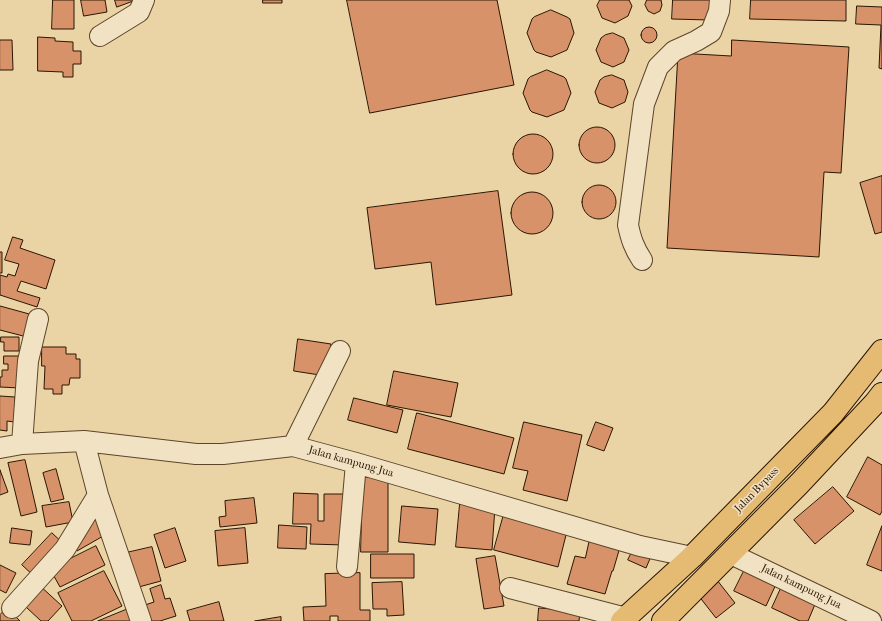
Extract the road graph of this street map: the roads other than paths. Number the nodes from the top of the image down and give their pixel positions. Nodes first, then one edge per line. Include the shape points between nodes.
1 (144, 0) edge
2 (720, 0) edge
3 (100, 36) dead end
4 (642, 260) dead end
5 (38, 319) dead end
6 (340, 351) dead end
7 (882, 351) edge
8 (882, 394) edge
9 (84, 441) junction
10 (22, 444) junction
11 (293, 446) junction
12 (0, 448) edge
13 (356, 464) junction
14 (98, 495) junction
15 (731, 554) junction
16 (692, 557) junction
17 (347, 567) dead end
18 (510, 588) dead end
19 (12, 608) dead end
20 (624, 619) edge
21 (666, 620) edge
22 (141, 621) edge
23 (871, 621) edge

1 - 3 street via 139,12
2 - 4 street via 719,11 711,32 674,51 658,67 644,104 628,225 636,251
5 - 10 street via 28,361
6 - 11 street
7 - 16 highway, Jalan Bypass via 833,413
8 - 15 highway
9 - 10 street, Jalan kampung Jua
9 - 11 street, Jalan kampung Jua via 196,454 223,454
9 - 14 street
10 - 12 street, Jalan kampung Jua
11 - 13 street, Jalan kampung Jua
13 - 16 street, Jalan kampung Jua via 640,546
13 - 17 street
14 - 19 street via 65,549
14 - 22 street
15 - 21 highway
15 - 23 street, Jalan kampung Jua
16 - 20 highway, Jalan Bypass
18 - 20 street

